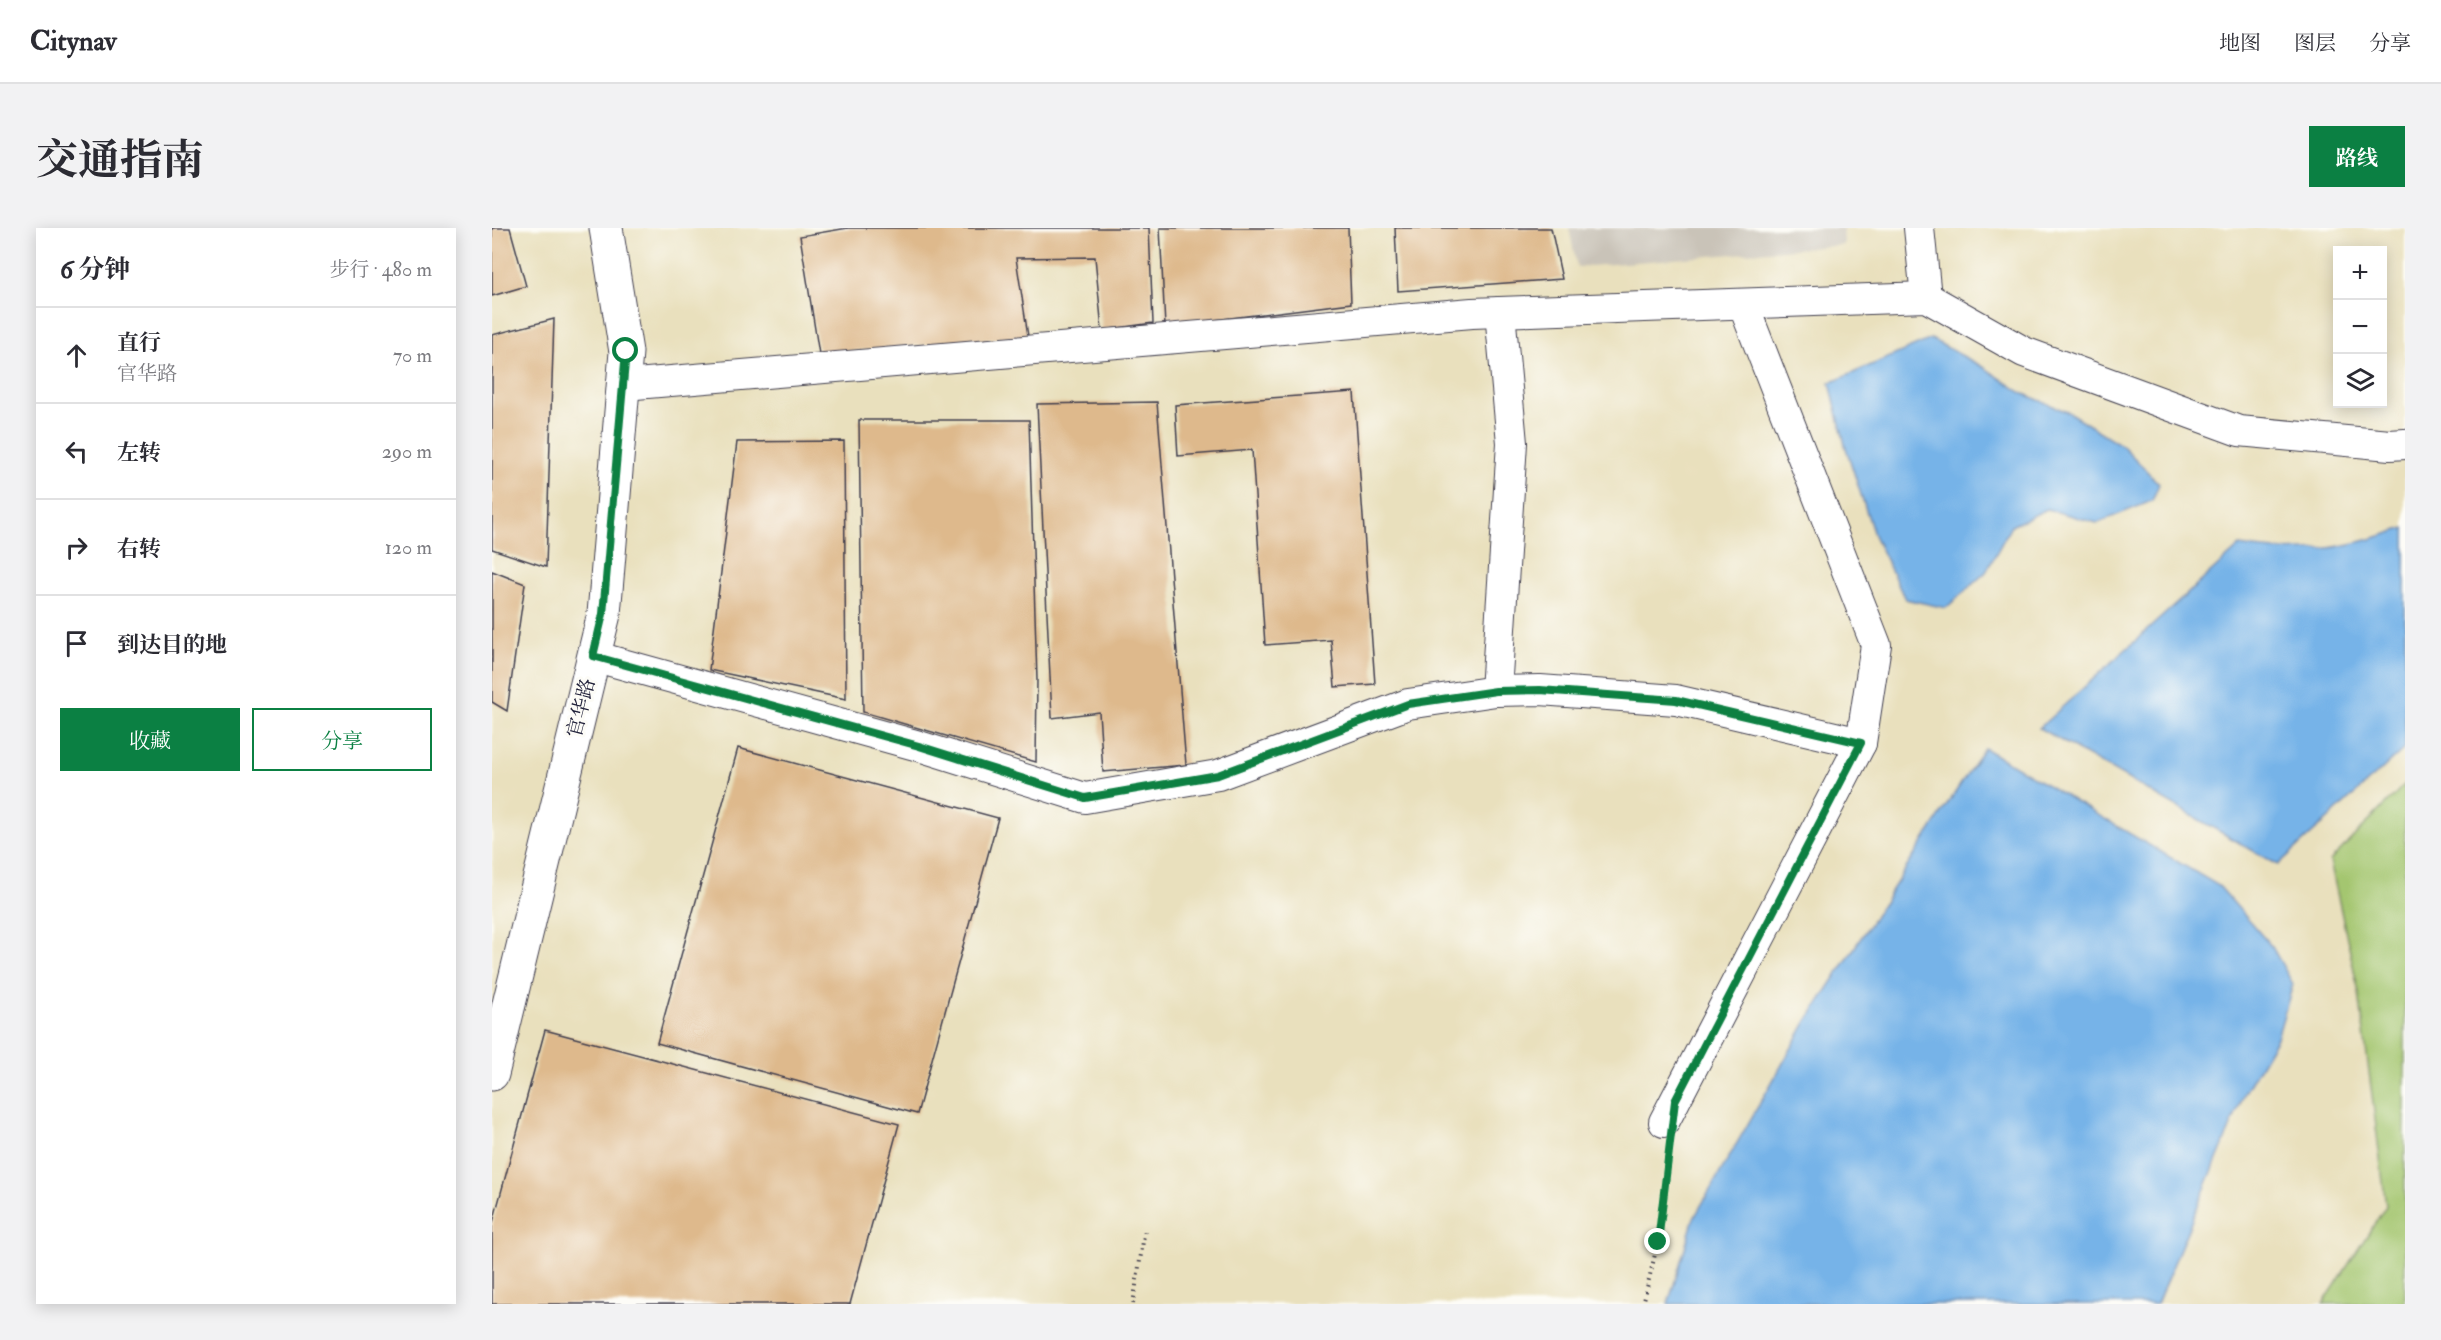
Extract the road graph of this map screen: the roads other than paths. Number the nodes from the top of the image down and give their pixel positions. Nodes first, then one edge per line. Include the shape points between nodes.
1 (606, 228) edge
2 (1919, 228) edge
3 (1926, 297) junction
4 (1743, 304) junction
5 (1500, 312) junction
6 (624, 385) junction
7 (2405, 444) edge
8 (593, 656) junction
9 (1496, 691) junction
10 (1861, 743) junction
11 (492, 1074) edge
12 (1667, 1135) road end

1 - 6 main road, 官华路 via 626,351
2 - 3 street
3 - 4 street
3 - 7 street via 2024,352 2239,431
4 - 5 street
4 - 10 street via 1876,645
5 - 6 street
5 - 9 street via 1512,443
6 - 8 main road, 官华路 via 603,614
8 - 9 street via 919,746 1085,798 1218,775 1408,704
8 - 11 main road, 官华路
9 - 10 street via 1540,690 1676,700
10 - 12 street

